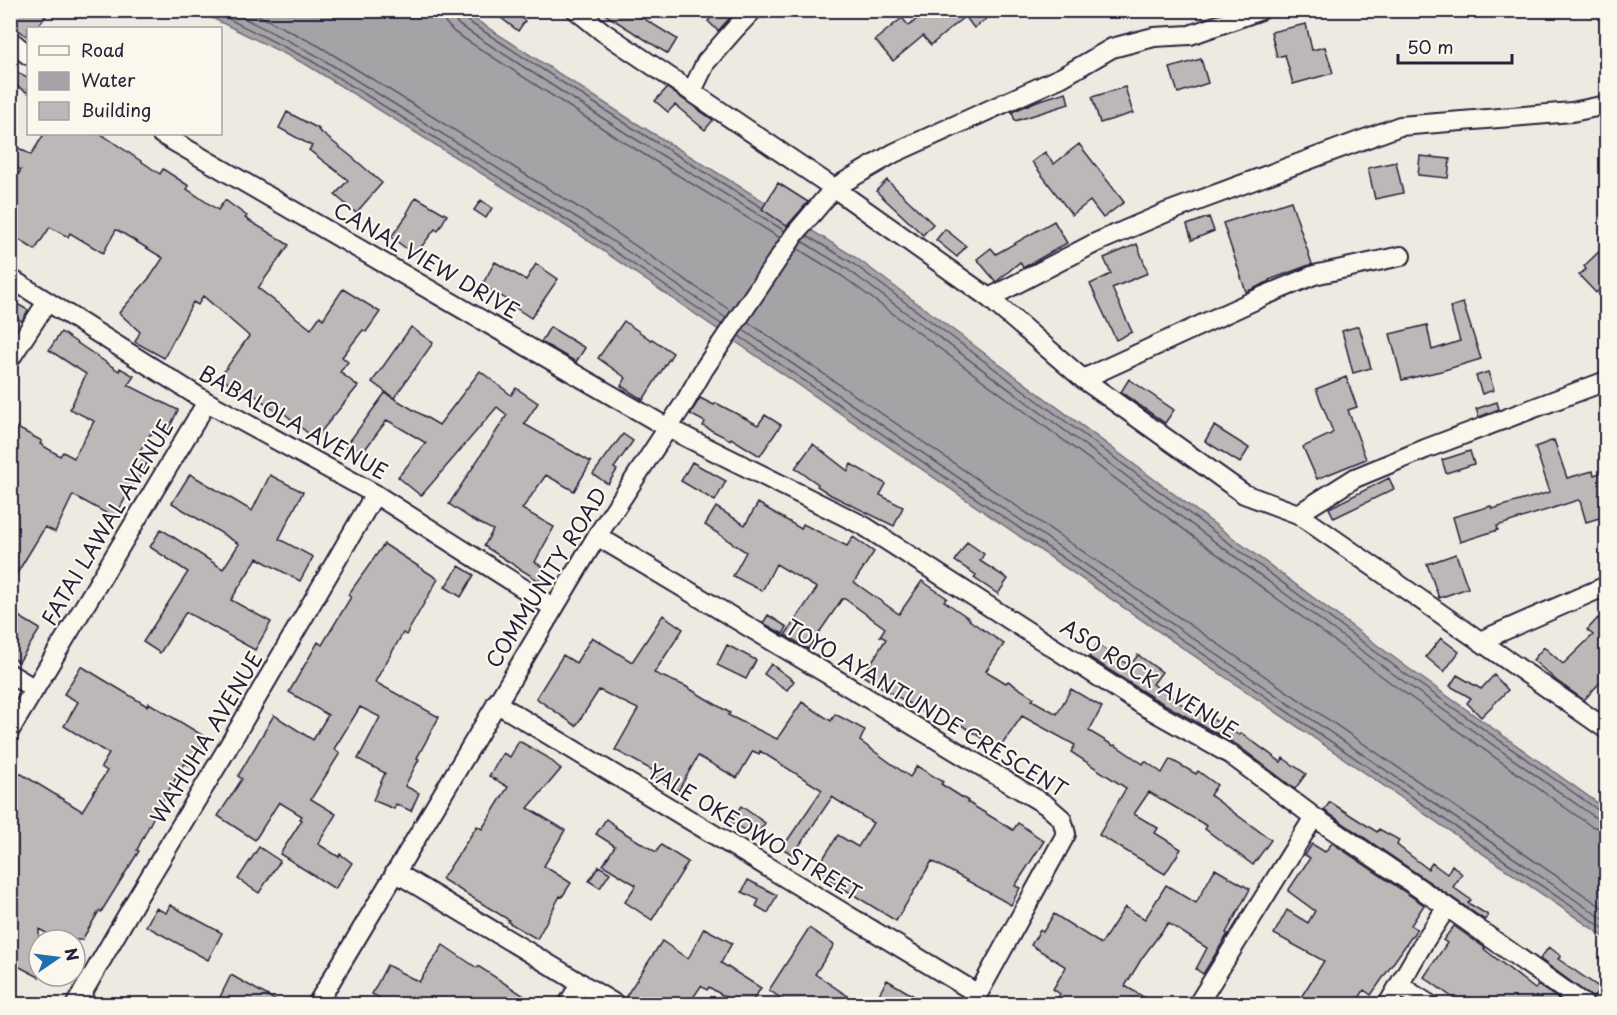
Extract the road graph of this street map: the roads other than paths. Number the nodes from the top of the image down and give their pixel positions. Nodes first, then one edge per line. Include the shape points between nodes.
1 (576, 10) edge
2 (753, 10) edge
3 (1261, 10) edge
4 (10, 40) edge
5 (27, 54) edge
6 (692, 91) junction
7 (1606, 105) edge
8 (163, 135) edge
9 (834, 188) junction
10 (1401, 256) dead end
11 (10, 278) edge
12 (989, 298) junction
13 (47, 302) junction
14 (10, 359) edge
15 (1083, 379) junction
16 (1606, 381) edge
17 (207, 402) junction
18 (668, 428) junction
19 (375, 494) junction
20 (1298, 514) junction
21 (597, 537) junction
22 (1606, 586) edge
23 (554, 608) junction
24 (1480, 641) junction
25 (10, 674) edge
26 (35, 689) junction
27 (496, 703) junction
28 (1606, 729) edge
29 (10, 730) edge
30 (1314, 817) junction
31 (396, 872) junction
32 (1447, 907) junction
33 (581, 983) junction
34 (1400, 986) junction
35 (975, 999) edge
36 (76, 1005) edge
37 (317, 1005) edge
38 (568, 1005) edge
39 (615, 1005) edge
40 (1198, 1005) edge
41 (1388, 1005) edge
42 (1429, 1005) edge
43 (1584, 1005) edge

1 - 6 street
2 - 6 street via 706,62
3 - 9 street, COMMUNITY ROAD via 1190,35 1154,37 1112,48 1062,77 894,153
4 - 5 street
6 - 9 street
7 - 12 street via 1572,112 1400,126 1165,213 1095,243
8 - 18 street, CANAL VIEW DRIVE
9 - 12 street
9 - 18 street, COMMUNITY ROAD via 795,234
10 - 15 street via 1314,275
11 - 13 street, BABALOLA AVENUE
12 - 15 street
13 - 14 street
13 - 17 street, BABALOLA AVENUE
15 - 20 street via 1245,494
16 - 20 street via 1356,478
17 - 19 street, BABALOLA AVENUE
17 - 26 street, FATAI LAWAL AVENUE
18 - 21 street, COMMUNITY ROAD
18 - 30 street, ASO ROCK AVENUE via 864,526 1144,705 1231,755
19 - 23 street, BABALOLA AVENUE
19 - 36 street, WAHUHA AVENUE
20 - 24 street
21 - 23 street, COMMUNITY ROAD
21 - 35 street, TOYO AYANTUNDE CRESCENT via 1046,805 1062,819 1066,834
22 - 24 street
23 - 27 street, COMMUNITY ROAD
24 - 28 street
25 - 26 street
26 - 29 street, FATAI LAWAL AVENUE
27 - 31 street, COMMUNITY ROAD
27 - 35 street, YALE OKEOWO STREET
30 - 32 street, ASO ROCK AVENUE
30 - 40 street
31 - 33 street
31 - 37 street, COMMUNITY ROAD
32 - 34 street
32 - 43 street, ASO ROCK AVENUE
33 - 38 street
33 - 39 street
34 - 41 street
34 - 42 street

